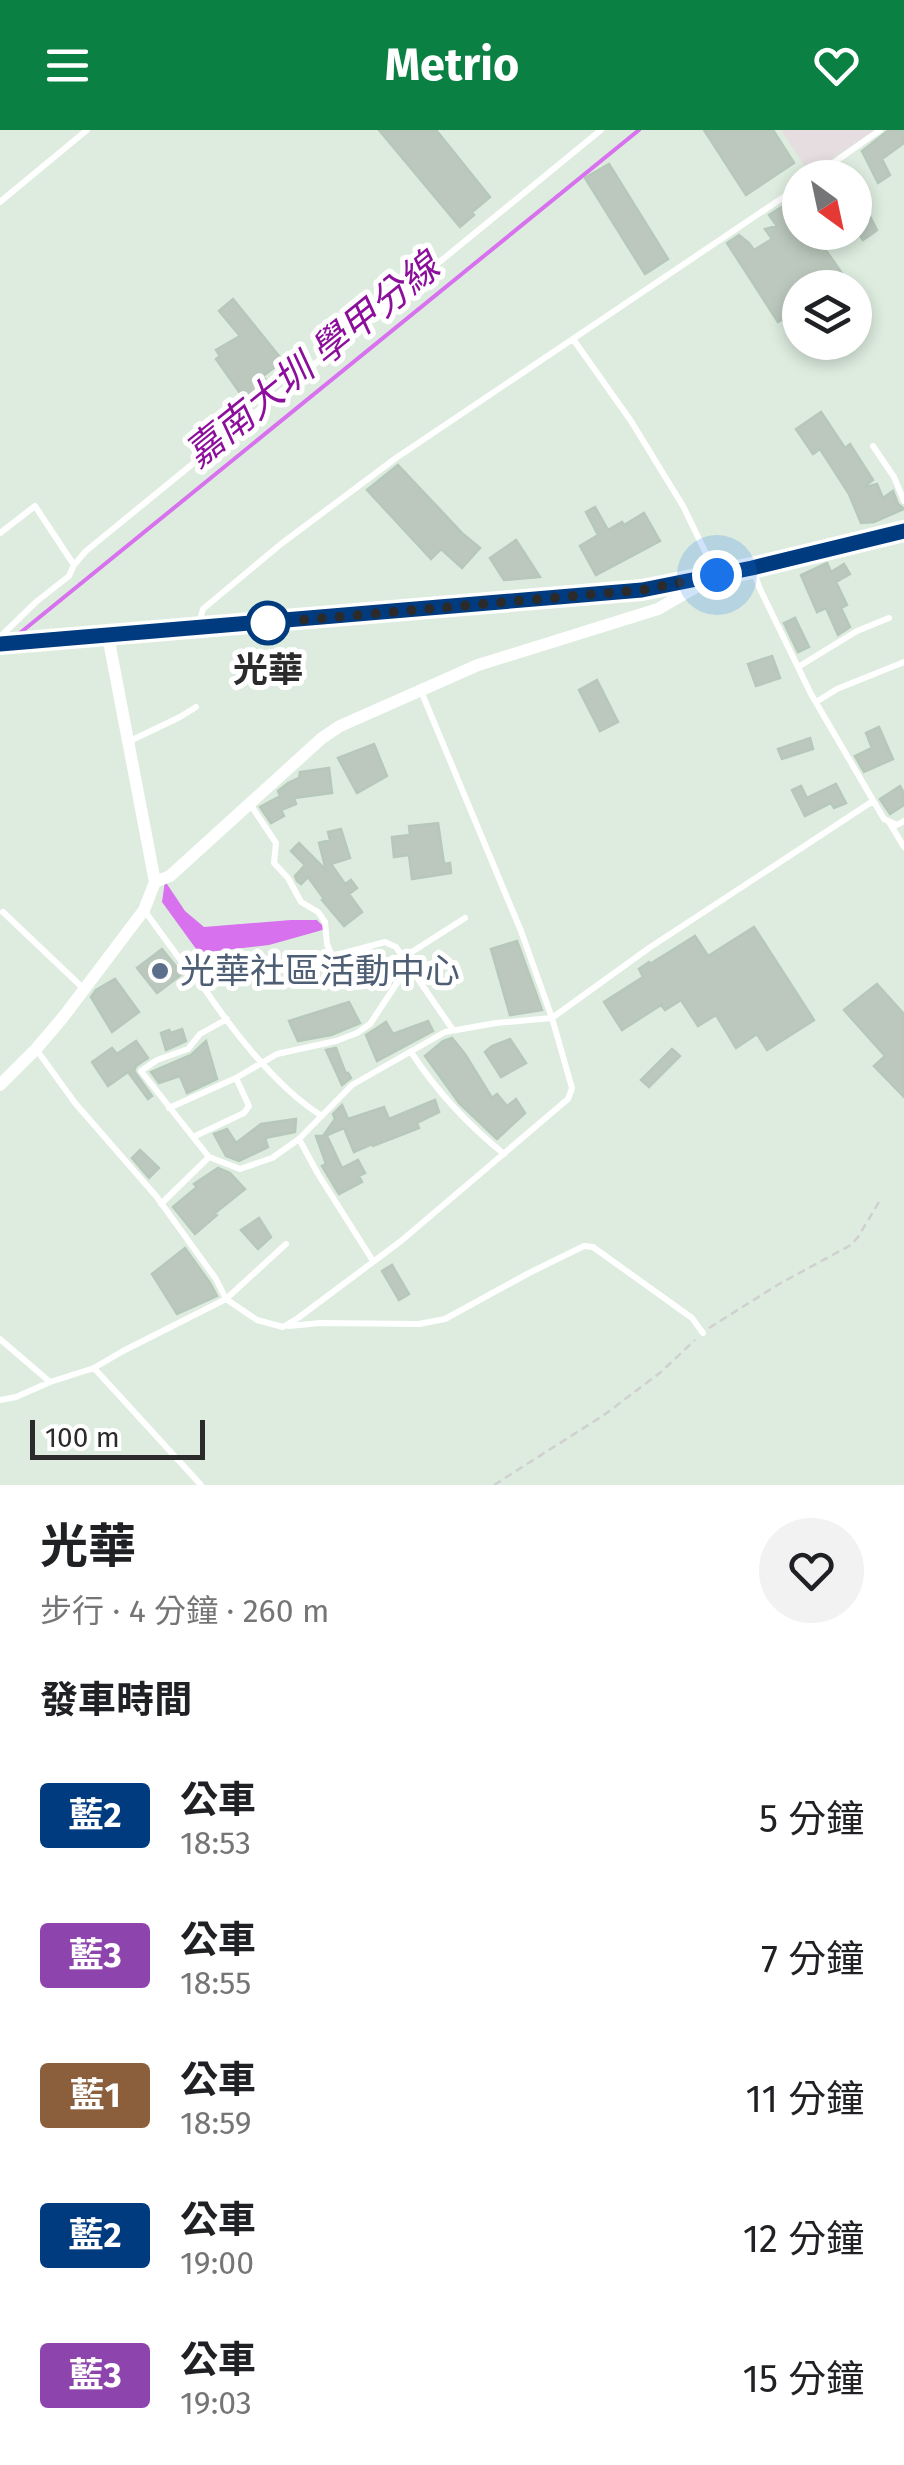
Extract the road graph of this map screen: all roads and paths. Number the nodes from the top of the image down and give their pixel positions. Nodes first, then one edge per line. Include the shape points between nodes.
1 (87, 130) edge
2 (601, 130) edge
3 (880, 130) edge
4 (838, 160) edge
5 (782, 198) edge
6 (0, 202) edge
7 (572, 340) junction
8 (874, 446) dead end
9 (904, 501) edge
10 (0, 532) edge
11 (903, 534) edge
12 (74, 565) junction
13 (752, 568) junction
14 (717, 575) junction
15 (889, 618) dead end
16 (197, 629) junction
17 (108, 636) junction
18 (0, 641) edge
19 (904, 662) edge
20 (798, 667) junction
21 (420, 690) junction
22 (816, 702) junction
23 (196, 707) dead end
24 (128, 742) junction
25 (873, 801) junction
26 (250, 804) junction
27 (888, 820) junction
28 (904, 822) edge
29 (904, 847) edge
30 (154, 882) junction
31 (144, 910) junction
32 (3, 912) dead end
33 (465, 918) dead end
34 (332, 956) junction
35 (404, 958) junction
36 (411, 970) junction
37 (198, 980) junction
38 (84, 989) junction
39 (552, 1018) junction
40 (226, 1019) junction
41 (453, 1030) junction
42 (36, 1049) junction
43 (411, 1051) junction
44 (261, 1062) junction
45 (236, 1078) junction
46 (0, 1085) edge
47 (169, 1108) junction
48 (322, 1116) junction
49 (193, 1137) junction
50 (300, 1138) junction
51 (504, 1154) junction
52 (208, 1157) junction
53 (878, 1202) dead end
54 (162, 1204) junction
55 (286, 1244) dead end
56 (373, 1261) junction
57 (226, 1299) junction
58 (283, 1326) junction
59 (702, 1333) junction
60 (0, 1340) edge
61 (94, 1368) junction
62 (50, 1382) junction
63 (0, 1400) edge
64 (201, 1485) edge
65 (494, 1485) edge

1 - 6 lane
2 - 12 lane
3 - 4 lane
5 - 7 lane
7 - 14 lane via 631,422
7 - 16 lane via 281,544 203,609
8 - 9 lane
10 - 12 lane via 35,506
11 - 13 main road
12 - 18 lane
13 - 14 main road
13 - 20 lane
14 - 16 main road via 642,590
14 - 21 street via 658,609
15 - 20 lane
16 - 17 main road
17 - 18 main road
17 - 24 street
19 - 22 lane
20 - 22 lane
21 - 26 street via 322,738
21 - 39 lane
22 - 25 lane
23 - 24 lane
24 - 30 street
25 - 27 lane
25 - 39 lane
26 - 30 street via 170,876
26 - 34 lane via 276,843 274,864 325,922
27 - 28 lane
27 - 29 lane
30 - 31 street
31 - 37 lane
31 - 38 street
32 - 38 lane
33 - 35 lane
34 - 35 lane via 384,942
34 - 37 lane
35 - 36 lane
36 - 41 lane
36 - 44 lane via 357,1033
37 - 40 lane
38 - 42 street
39 - 41 lane
39 - 51 lane via 572,1088 568,1099
40 - 44 lane
40 - 47 lane via 188,1049 142,1070
41 - 43 lane
42 - 46 street
42 - 54 lane
43 - 48 lane via 352,1085
43 - 51 lane via 448,1101
44 - 45 lane
44 - 48 lane
45 - 47 lane
45 - 49 lane via 249,1106
47 - 49 lane
48 - 50 lane
49 - 52 lane
50 - 52 lane via 240,1169
50 - 56 lane
51 - 56 lane
52 - 54 lane
53 - 59 path via 850,1245
54 - 57 lane
55 - 57 lane
56 - 58 lane
57 - 58 lane via 257,1320
57 - 61 lane
58 - 59 lane via 445,1320 584,1246 692,1318
59 - 65 path via 604,1415
60 - 62 lane
61 - 62 lane
61 - 64 lane
62 - 63 lane

